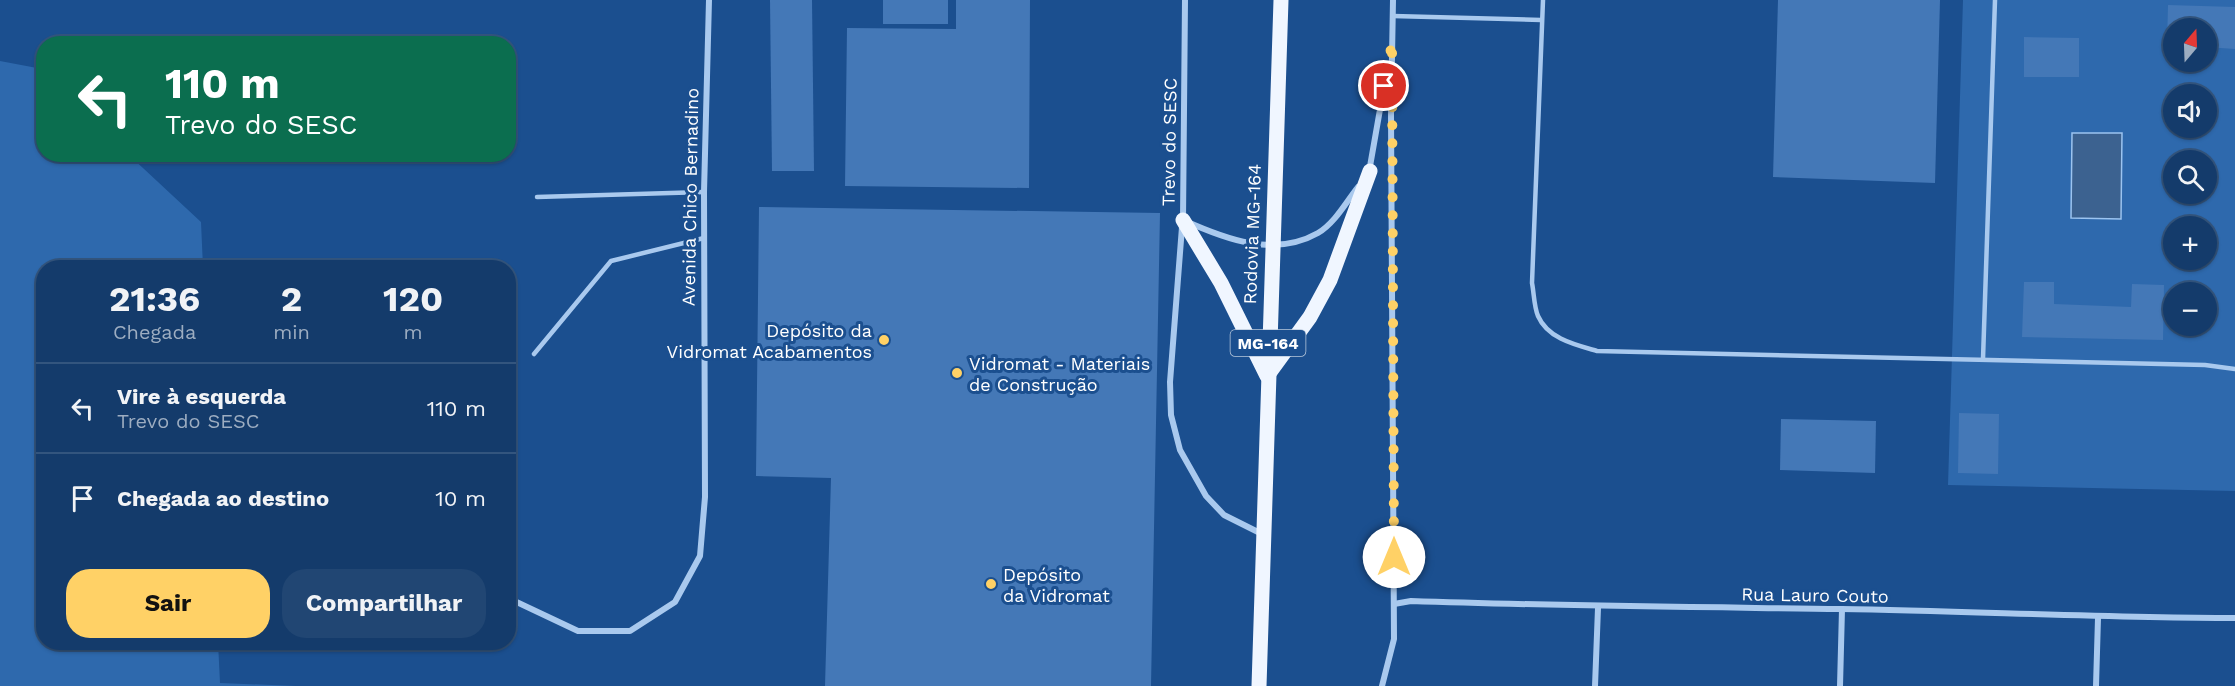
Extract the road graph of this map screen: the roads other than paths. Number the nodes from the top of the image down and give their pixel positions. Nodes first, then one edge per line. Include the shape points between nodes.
1 (709, 0) edge
2 (1185, 0) edge
3 (1281, 0) edge
4 (1393, 0) edge
5 (1543, 0) edge
6 (1995, 0) edge
7 (1393, 16) junction
8 (1541, 20) junction
9 (1392, 43) junction
10 (1370, 171) junction
11 (704, 192) junction
12 (537, 197) dead end
13 (1183, 220) junction
14 (704, 238) junction
15 (1271, 246) junction
16 (534, 354) dead end
17 (1983, 359) junction
18 (2235, 369) edge
19 (1267, 376) junction
20 (1264, 535) junction
21 (516, 602) edge
22 (1394, 604) junction
23 (1598, 608) junction
24 (1842, 609) junction
25 (2098, 618) junction
26 (2235, 618) edge
27 (1259, 686) edge
28 (1382, 686) edge
29 (1595, 686) edge
30 (1840, 686) edge
31 (2096, 686) edge

1 - 11 street, Avenida Chico Bernadino
2 - 13 street, Trevo do SESC
3 - 15 main road, Rodovia MG-164 / MG-164
4 - 7 street
5 - 8 lane
6 - 17 lane
7 - 8 lane
7 - 9 street
8 - 17 lane via 1532,283 1538,316 1550,331 1569,344 1597,351
9 - 10 street, Trevo do SESC
9 - 22 street
10 - 15 street, Trevo do SESC via 1319,232
10 - 19 main road via 1330,280 1310,317
11 - 12 lane
11 - 14 street, Avenida Chico Bernadino
13 - 15 street, Trevo do SESC via 1241,242
13 - 19 main road via 1221,283
13 - 20 street via 1170,382 1171,415 1180,450 1206,496 1224,515
14 - 16 lane via 611,261
14 - 21 street, Avenida Chico Bernadino via 705,497 700,556 675,602 630,631 578,631
15 - 19 main road, Rodovia MG-164 / MG-164
17 - 18 lane
19 - 20 main road, Rodovia MG-164 / MG-164
20 - 27 main road, Rodovia MG-164 / MG-164
22 - 23 street, Rua Lauro Couto
22 - 28 street via 1394,639
23 - 24 street, Rua Lauro Couto
23 - 29 street
24 - 25 street, Rua Lauro Couto
24 - 30 street
25 - 26 street, Rua Lauro Couto
25 - 31 street

